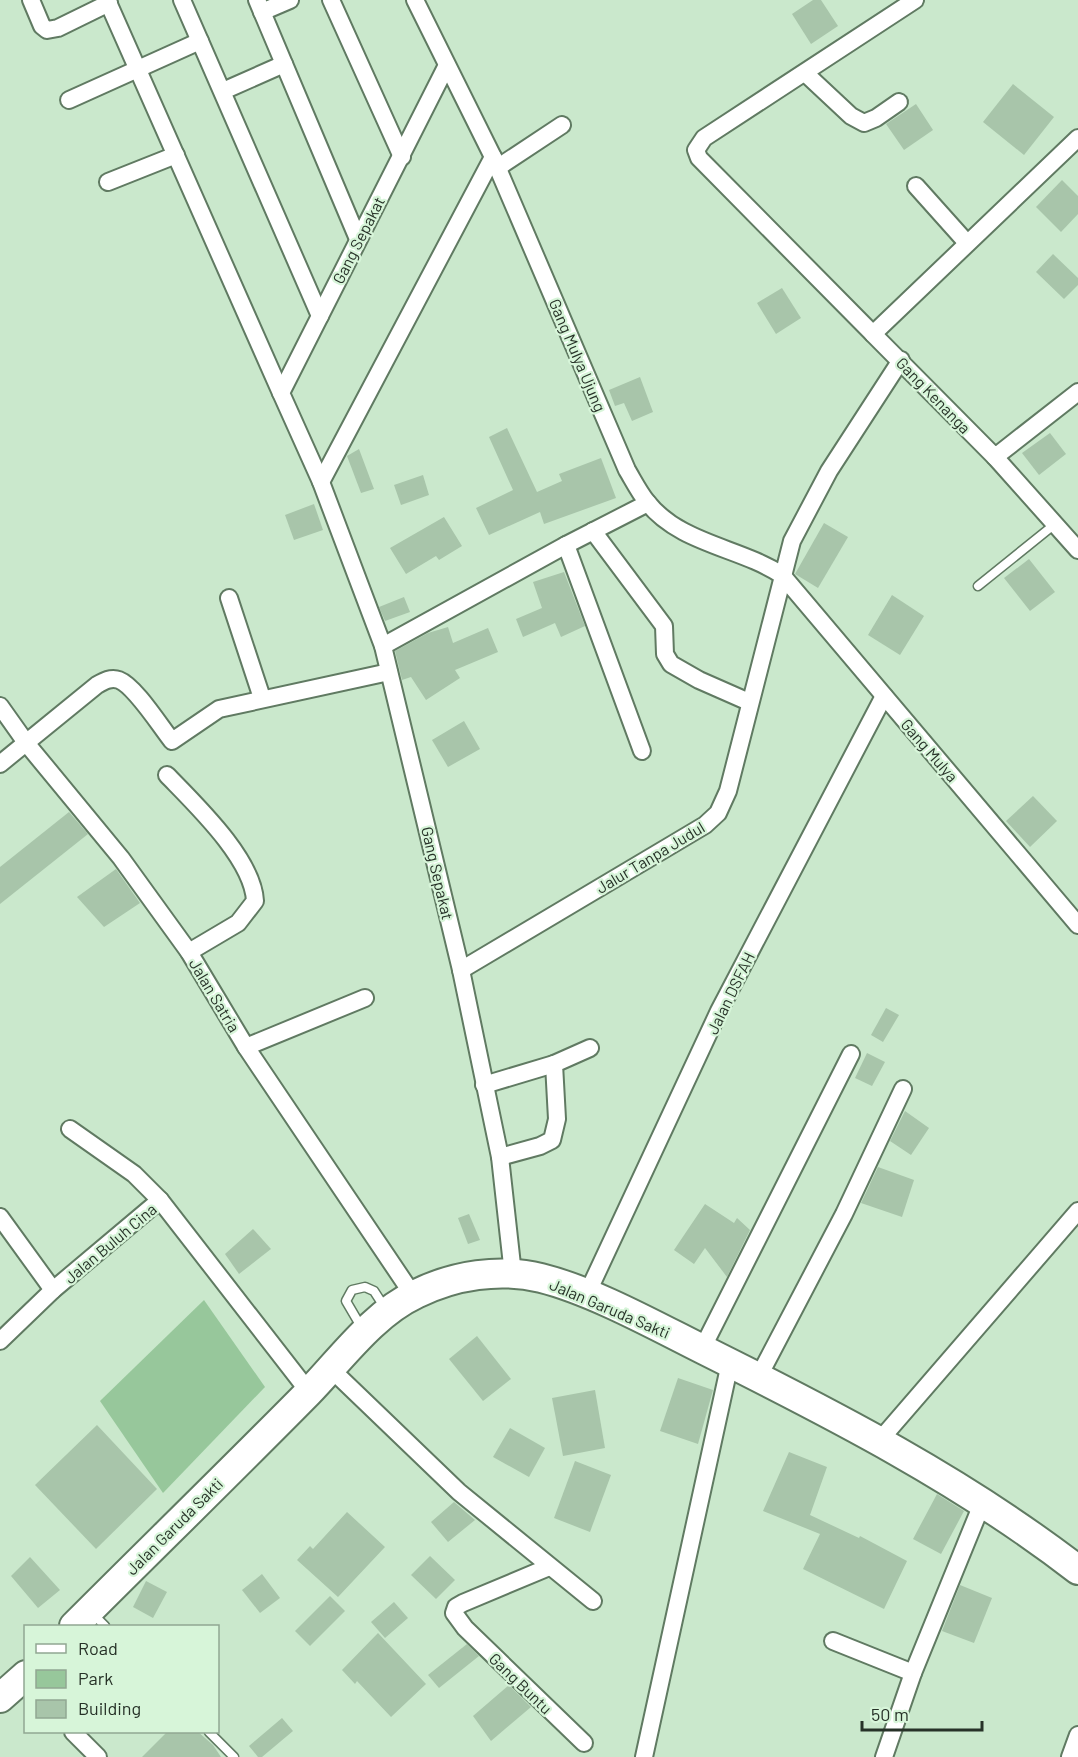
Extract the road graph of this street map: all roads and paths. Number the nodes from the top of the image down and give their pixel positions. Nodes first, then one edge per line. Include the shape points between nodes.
1 (31, 0) edge
2 (182, 0) edge
3 (290, 0) edge
4 (332, 0) edge
5 (415, 0) edge
6 (915, 0) edge
7 (108, 2) edge
8 (260, 6) edge
9 (200, 41) junction
10 (284, 64) junction
11 (446, 67) junction
12 (139, 68) junction
13 (805, 73) junction
14 (223, 91) junction
15 (69, 100) dead end
16 (899, 102) dead end
17 (562, 125) dead end
18 (1078, 138) edge
19 (176, 155) junction
20 (402, 157) junction
21 (495, 162) junction
22 (108, 183) dead end
23 (916, 186) dead end
24 (358, 239) junction
25 (967, 243) junction
26 (320, 316) junction
27 (873, 334) junction
28 (901, 360) junction
29 (1078, 392) edge
30 (281, 393) junction
31 (994, 457) junction
32 (321, 482) junction
33 (648, 503) junction
34 (1055, 524) junction
35 (593, 531) junction
36 (566, 545) junction
37 (1078, 550) edge
38 (782, 575) junction
39 (978, 586) dead end
40 (229, 598) dead end
41 (383, 646) junction
42 (389, 672) junction
43 (884, 696) junction
44 (262, 698) junction
45 (749, 702) junction
46 (0, 706) edge
47 (27, 744) junction
48 (642, 751) dead end
49 (0, 764) edge
50 (167, 775) dead end
51 (1078, 925) edge
52 (189, 952) junction
53 (461, 970) junction
54 (365, 998) dead end
55 (246, 1047) junction
56 (590, 1048) dead end
57 (851, 1054) dead end
58 (554, 1064) junction
59 (484, 1085) junction
60 (903, 1089) dead end
61 (70, 1129) dead end
62 (500, 1157) junction
63 (160, 1200) junction
64 (1078, 1210) edge
65 (0, 1217) edge
66 (513, 1274) junction
67 (53, 1290) junction
68 (587, 1294) junction
69 (413, 1295) junction
70 (388, 1314) junction
71 (365, 1332) junction
72 (0, 1341) edge
73 (702, 1349) junction
74 (730, 1363) junction
75 (331, 1370) junction
76 (759, 1376) junction
77 (309, 1392) junction
78 (880, 1440) junction
79 (982, 1504) junction
80 (549, 1567) junction
81 (1078, 1570) edge
82 (593, 1601) dead end
83 (89, 1621) edge
84 (833, 1641) dead end
85 (913, 1673) junction
86 (24, 1678) edge
87 (0, 1698) edge
88 (75, 1733) edge
89 (210, 1733) edge
90 (1078, 1735) edge
91 (584, 1743) dead end
92 (98, 1757) edge
93 (234, 1757) edge
94 (644, 1757) edge
95 (884, 1757) edge
96 (1070, 1757) edge

1 - 7 street via 47,30
2 - 9 street
3 - 8 street
4 - 20 street
5 - 11 street
6 - 13 street
7 - 12 street
8 - 10 street
9 - 12 street
9 - 14 street
10 - 14 street
10 - 24 street
11 - 20 street, Gang Sepakat
11 - 21 street, Gang Mulya Ujung
12 - 15 street
12 - 19 street
13 - 16 street via 851,116 864,123
13 - 27 street, Gang Kenanga via 704,138 697,146 697,154
14 - 26 street
17 - 21 street
18 - 25 street
19 - 22 street
19 - 30 street
20 - 24 street, Gang Sepakat
21 - 32 street
21 - 33 street, Gang Mulya Ujung via 627,470
23 - 25 street
24 - 26 street, Gang Sepakat
25 - 27 street
26 - 30 street, Gang Sepakat
27 - 28 street, Gang Kenanga
28 - 31 street, Gang Kenanga
28 - 38 street, Jalur Tanpa Judul via 812,501 792,541
29 - 31 street
30 - 32 street, Gang Sepakat
31 - 34 street, Gang Kenanga
32 - 41 street, Gang Sepakat
33 - 35 street
33 - 38 street, Gang Mulya Ujung via 687,533 741,553
34 - 37 street, Gang Kenanga
34 - 39 lane
35 - 36 street
35 - 45 street via 664,626 665,654 671,664
36 - 41 street
36 - 48 street
38 - 43 street, Gang Mulya
38 - 45 street, Jalur Tanpa Judul
40 - 44 street
41 - 42 street, Gang Sepakat
42 - 44 street
42 - 53 street, Gang Sepakat
43 - 51 street, Gang Mulya
43 - 68 street, Jalan DSFAH via 720,1011
44 - 47 street via 219,709 172,741 131,689 120,680 108,679
45 - 53 street, Jalur Tanpa Judul via 726,799 712,819
46 - 47 street, Jalan Satria
47 - 49 street
47 - 52 street, Jalan Satria via 121,858
50 - 52 street via 232,849 255,888 255,901 238,923
52 - 55 street, Jalan Satria
53 - 59 street, Gang Sepakat
54 - 55 street
55 - 69 street, Jalan Satria
56 - 58 street
57 - 73 street
58 - 59 street
58 - 62 street via 557,1119 553,1138 540,1146
59 - 62 street, Gang Sepakat
60 - 76 street via 844,1214
61 - 63 street via 134,1174
62 - 66 street, Gang Sepakat
63 - 67 street, Jalan Buluh Cina
63 - 77 street, Jalan Buluh Cina
64 - 78 street
65 - 67 street, Jalan Buluh Cina
66 - 68 highway, Jalan Garuda Sakti via 541,1278
66 - 69 highway, Jalan Garuda Sakti via 464,1277
67 - 72 street
68 - 73 highway, Jalan Garuda Sakti
69 - 70 highway, Jalan Garuda Sakti
70 - 71 highway, Jalan Garuda Sakti
70 - 71 lane via 374,1291 364,1287 352,1290 346,1301
71 - 75 highway, Jalan Garuda Sakti
73 - 74 highway, Jalan Garuda Sakti
74 - 76 highway, Jalan Garuda Sakti
74 - 94 street
75 - 77 highway, Jalan Garuda Sakti
75 - 80 street via 459,1492
76 - 78 highway, Jalan Garuda Sakti
77 - 83 highway, Jalan Garuda Sakti
78 - 79 highway, Jalan Garuda Sakti
79 - 81 highway, Jalan Garuda Sakti
79 - 85 street
80 - 82 street
80 - 91 street, Gang Buntu via 463,1602 454,1613
84 - 85 street
85 - 95 street
86 - 87 highway
88 - 92 street
89 - 93 lane
90 - 96 street

